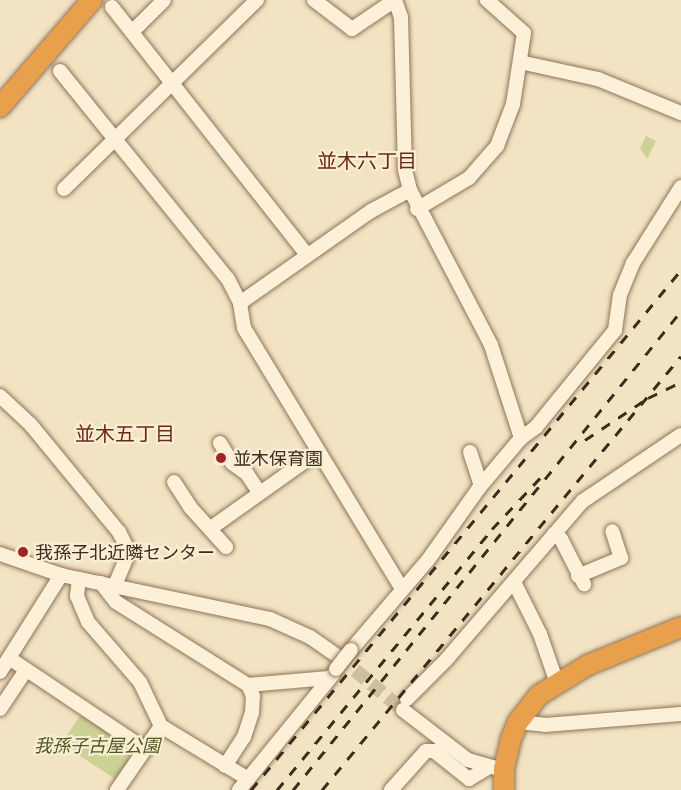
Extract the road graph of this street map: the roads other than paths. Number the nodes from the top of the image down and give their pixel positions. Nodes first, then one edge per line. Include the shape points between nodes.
1 (74, 0) edge
2 (92, 0) edge
3 (164, 0) edge
4 (257, 0) edge
5 (314, 0) edge
6 (395, 0) edge
7 (487, 0) edge
8 (112, 8) dead end
9 (132, 32) junction
10 (520, 62) junction
11 (60, 70) dead end
12 (171, 82) junction
13 (0, 87) edge
14 (0, 106) edge
15 (681, 113) edge
16 (114, 138) junction
17 (681, 188) edge
18 (64, 189) dead end
19 (410, 190) junction
20 (417, 209) junction
21 (307, 255) junction
22 (240, 303) junction
23 (0, 396) edge
24 (681, 435) edge
25 (521, 438) junction
26 (220, 443) dead end
27 (318, 452) junction
28 (470, 452) dead end
29 (174, 482) dead end
30 (482, 485) junction
31 (259, 492) junction
32 (211, 528) junction
33 (612, 531) dead end
34 (555, 534) junction
35 (226, 547) dead end
36 (0, 554) edge
37 (61, 575) junction
38 (79, 579) junction
39 (514, 582) junction
40 (108, 584) junction
41 (402, 590) junction
42 (681, 627) edge
43 (9, 658) junction
44 (339, 664) junction
45 (26, 670) junction
46 (0, 672) edge
47 (557, 682) junction
48 (248, 685) junction
49 (0, 709) edge
50 (681, 714) edge
51 (518, 722) junction
52 (161, 726) junction
53 (146, 749) junction
54 (225, 766) junction
55 (496, 768) junction
56 (243, 785) edge
57 (117, 790) edge
58 (391, 790) edge
59 (504, 790) edge

1 - 13 highway
2 - 14 highway
3 - 9 street
4 - 12 street
5 - 6 street via 352,29
6 - 19 street via 401,17 405,170
7 - 10 street via 524,33
8 - 9 street
9 - 12 street
10 - 15 street via 598,79
10 - 20 street via 513,104 497,146 459,187
11 - 16 street
12 - 16 street
12 - 21 street
16 - 18 street
16 - 22 street via 228,279
17 - 25 street via 633,263 620,295 615,330 536,427
19 - 20 street
19 - 21 street
20 - 25 street via 491,345
21 - 22 street
22 - 27 street via 244,327
23 - 40 street via 31,425 119,532 129,552
24 - 34 street via 597,490
25 - 30 street
26 - 31 street via 232,463 247,474
27 - 31 street
27 - 41 street
28 - 30 street
29 - 32 street
30 - 41 street
31 - 32 street
32 - 35 street
33 - 34 street via 621,558 581,580
34 - 39 street
36 - 37 street
37 - 38 street
37 - 43 street
38 - 40 street
38 - 52 street via 76,596 88,622 140,682
39 - 47 street via 540,634
39 - 55 street via 405,704 468,760
40 - 44 street via 270,619 310,637
40 - 48 street via 116,602
41 - 44 street
42 - 47 highway
43 - 45 street
43 - 46 street
44 - 48 street
44 - 56 street
45 - 49 street
45 - 53 street
47 - 51 highway via 534,700
48 - 54 street via 253,696 252,713 244,737
50 - 51 street via 545,725
51 - 55 highway
52 - 53 street
52 - 54 street
53 - 57 street
54 - 56 street
55 - 58 street via 469,779 434,752 426,751
55 - 59 highway

